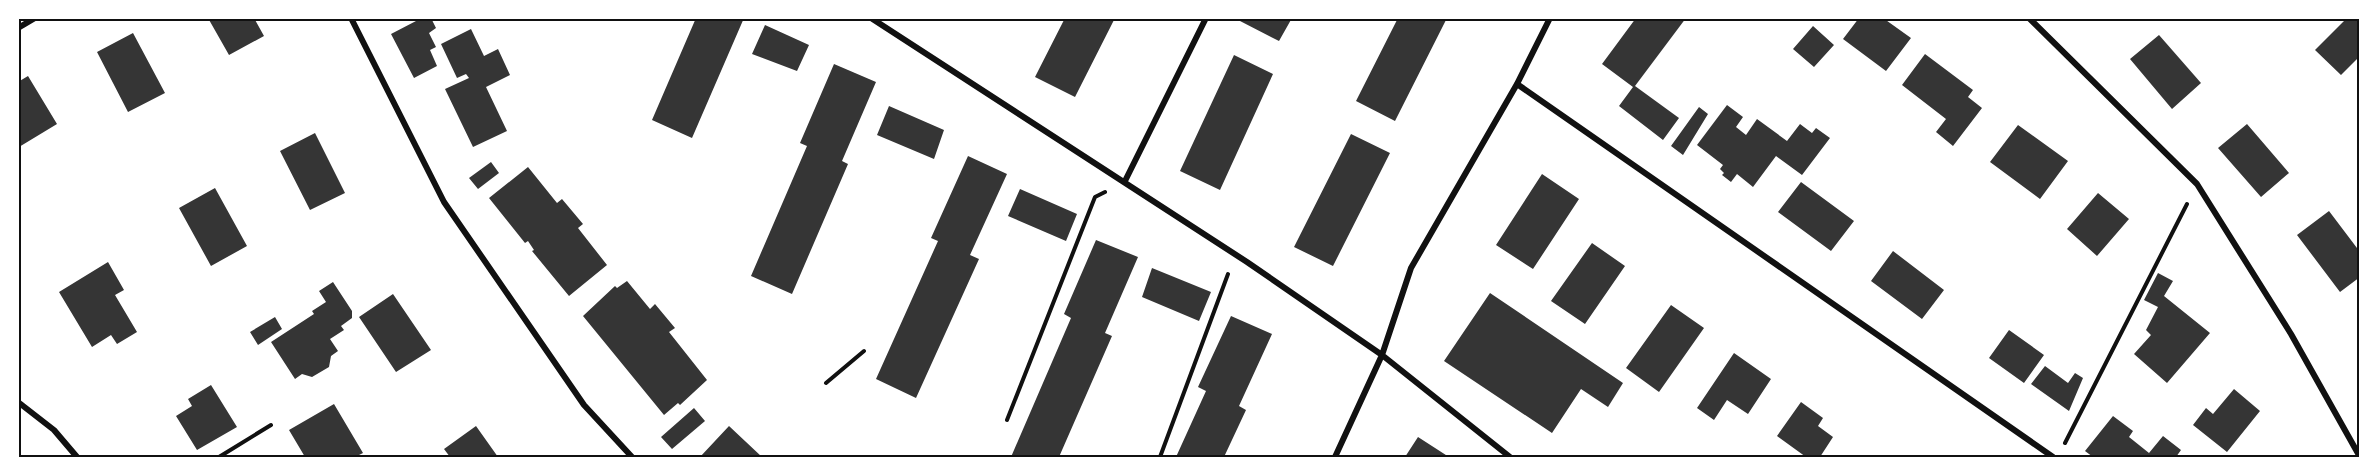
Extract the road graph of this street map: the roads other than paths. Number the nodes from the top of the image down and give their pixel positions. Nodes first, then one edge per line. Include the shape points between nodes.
1 (35, 18) edge
2 (351, 18) edge
3 (871, 18) edge
4 (1206, 18) edge
5 (1550, 18) edge
6 (2029, 18) edge
7 (18, 28) edge
8 (1517, 84) junction
9 (1125, 181) junction
10 (1382, 356) junction
11 (18, 402) edge
12 (77, 457) edge
13 (632, 457) edge
14 (1335, 457) edge
15 (1510, 457) edge
16 (2053, 457) edge
17 (2360, 457) edge

1 - 7 street
2 - 13 street via 444,202 584,405
3 - 9 street
4 - 9 street
5 - 8 street
6 - 17 street via 2197,184 2291,334
8 - 10 street via 1411,268
8 - 16 street
9 - 10 street
10 - 14 street
10 - 15 street
11 - 12 street via 54,430

